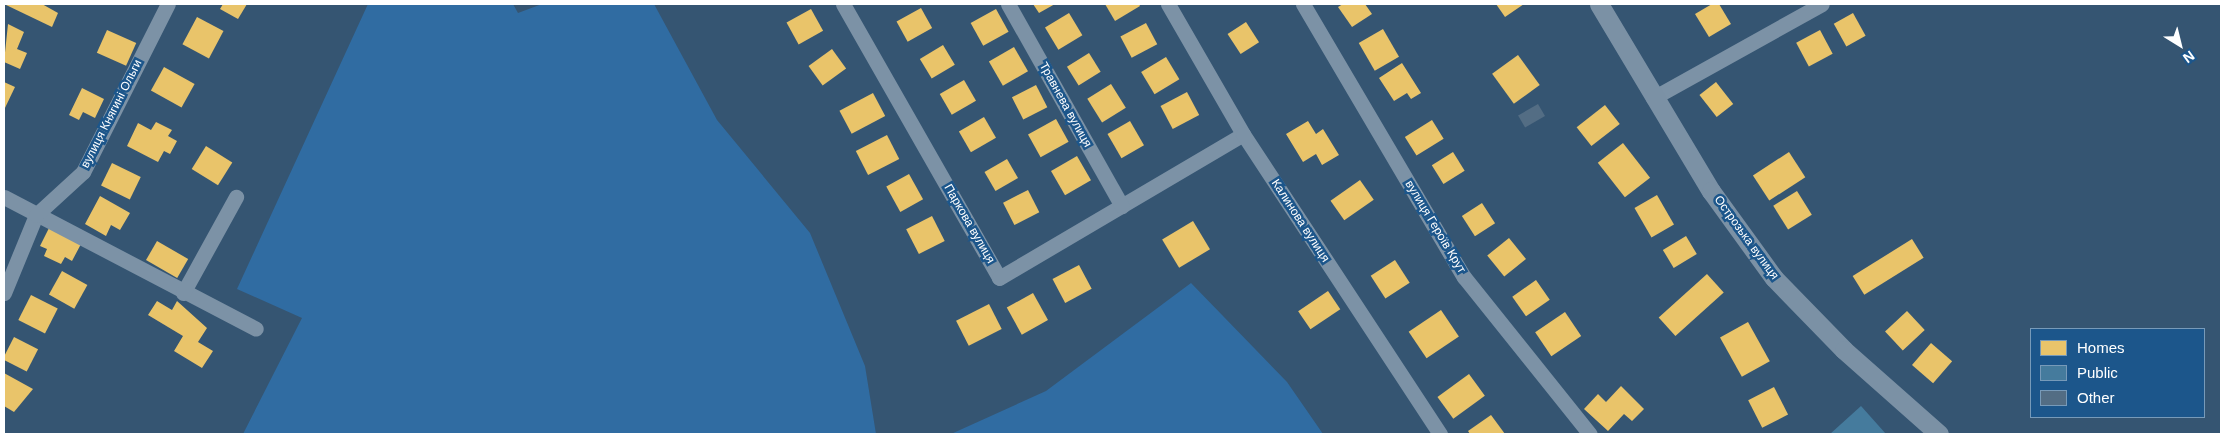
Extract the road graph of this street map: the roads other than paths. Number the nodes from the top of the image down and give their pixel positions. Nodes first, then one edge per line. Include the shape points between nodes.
1 (168, 4) edge
2 (843, 4) edge
3 (1008, 4) edge
4 (1168, 4) edge
5 (1303, 4) edge
6 (1599, 4) edge
7 (1822, 4) edge
8 (1653, 98) junction
9 (1243, 134) junction
10 (4, 197) edge
11 (236, 197) dead end
12 (1122, 206) junction
13 (36, 215) junction
14 (4, 293) edge
15 (183, 293) junction
16 (256, 329) dead end
17 (1440, 434) edge
18 (1590, 434) edge
19 (1939, 434) edge

1 - 13 street, вулиця Княгині Ольги via 83,172
2 - 12 street, Паркова вулиця via 1000,278
3 - 12 street, Травнева вулиця
4 - 9 street, Калинова вулиця
5 - 18 street, вулиця Героїв Крут via 1464,277
6 - 8 main road, Острозька вулиця
7 - 8 street
8 - 19 main road, Острозька вулиця via 1711,191 1774,278 1844,350
9 - 12 street, Паркова вулиця
9 - 17 street, Калинова вулиця
10 - 13 street
11 - 15 street
13 - 14 street, вулиця Княгині Ольги
13 - 15 street
15 - 16 street

